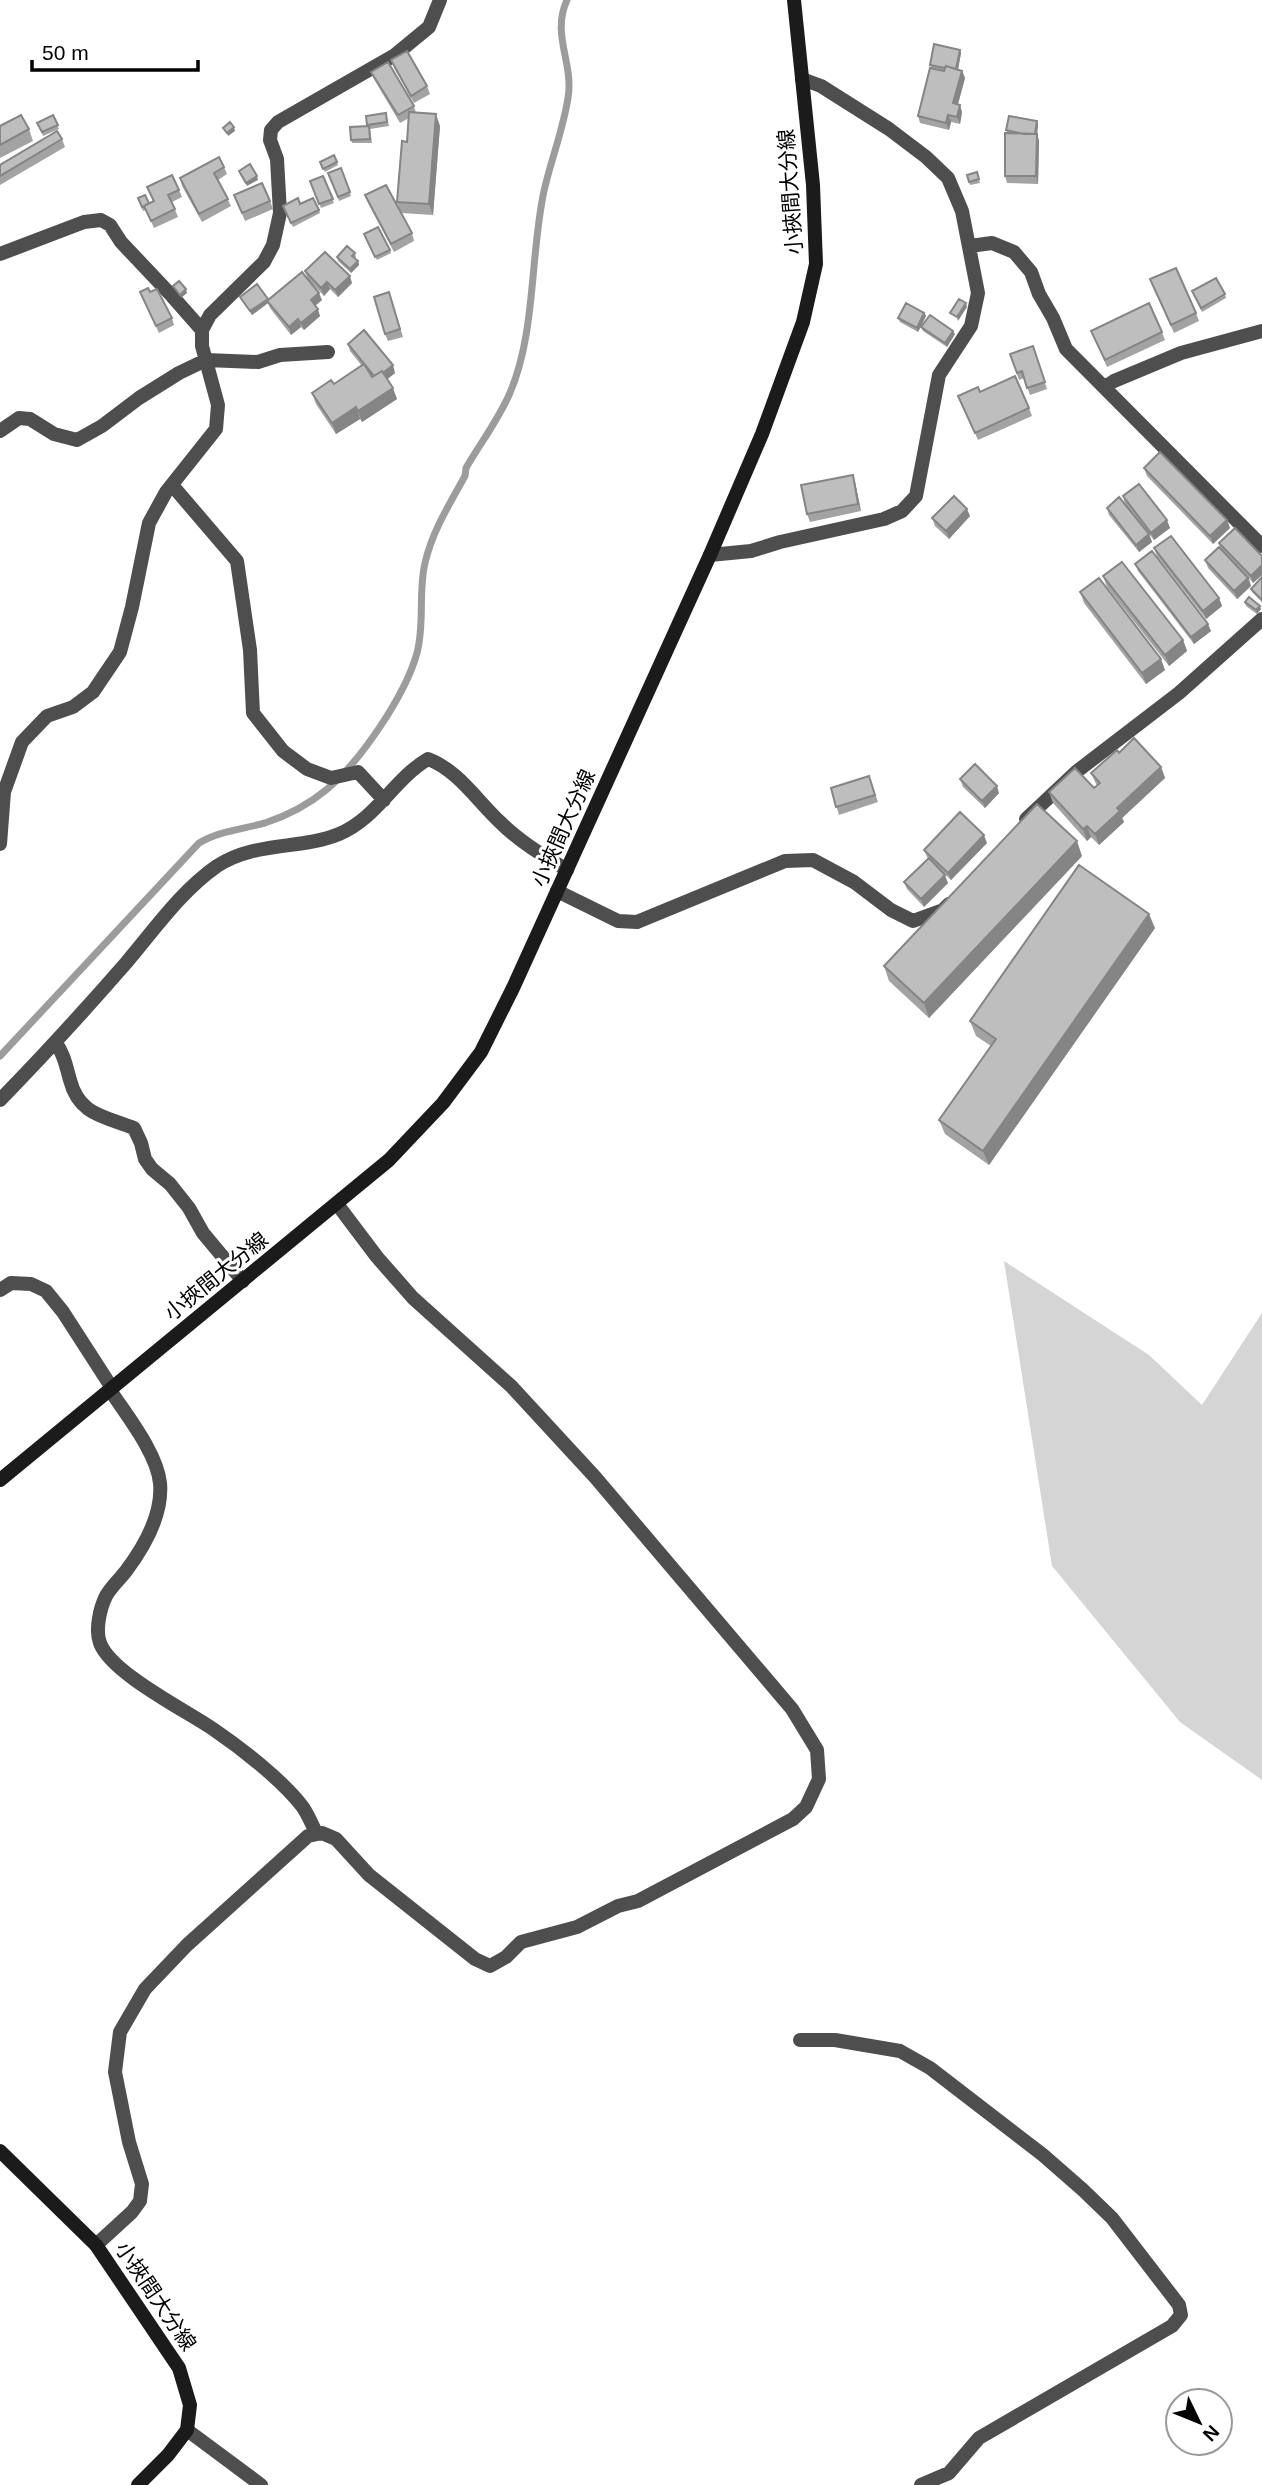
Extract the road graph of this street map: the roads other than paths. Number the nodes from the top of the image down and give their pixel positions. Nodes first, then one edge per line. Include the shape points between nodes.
1 (440, 0) edge
2 (794, 0) edge
3 (802, 79) junction
4 (970, 246) junction
5 (0, 254) edge
6 (202, 330) junction
7 (1262, 331) edge
8 (328, 352) dead end
9 (206, 360) junction
10 (1105, 387) junction
11 (0, 431) edge
12 (172, 485) junction
13 (1262, 546) edge
14 (710, 555) junction
15 (1262, 619) edge
16 (384, 800) junction
17 (1014, 832) edge
18 (0, 844) edge
19 (567, 870) junction
20 (557, 891) junction
21 (961, 891) edge
22 (56, 1043) junction
23 (0, 1100) edge
24 (337, 1204) junction
25 (243, 1281) junction
26 (0, 1290) edge
27 (111, 1389) junction
28 (0, 1480) edge
29 (317, 1834) junction
30 (800, 2040) dead end
31 (0, 2151) edge
32 (96, 2245) junction
33 (187, 2430) junction
34 (138, 2485) edge
35 (261, 2485) edge
36 (921, 2485) edge

1 - 6 street via 429,27 395,55 271,130 280,214 273,245 264,262 210,315
2 - 3 main road, 小挾間大分線
3 - 4 street via 888,129 948,178
3 - 14 main road, 小挾間大分線 via 816,264 803,322
4 - 10 street via 992,243 1014,253 1031,272 1066,349
4 - 14 street via 978,293 971,326 939,375 916,496 902,511 884,519 751,551
5 - 6 street via 83,222 101,220
6 - 9 street
7 - 10 street via 1181,353
8 - 9 street via 280,355 258,362
9 - 11 street via 178,373 78,440 54,434 30,419 19,418
9 - 12 street via 218,405 216,429
10 - 13 street
12 - 16 street via 237,561 250,650 253,713 284,751 307,769 331,778 358,772
12 - 18 street via 149,523 120,652 93,692 73,707 47,716 22,742 4,792
14 - 19 main road, 小挾間大分線
15 - 17 street via 1179,693 1076,772
16 - 19 street via 428,759 440,764 528,845
16 - 22 street via 370,816 338,834 240,853 216,867 188,890
19 - 20 main road, 小挾間大分線
20 - 21 street via 618,921 637,922 785,861 813,860 913,921 943,910
20 - 24 main road, 小挾間大分線 via 481,1052 443,1103 389,1160
22 - 23 street
22 - 25 street via 80,1104 100,1117 134,1128 152,1169 170,1184
24 - 25 main road, 小挾間大分線
24 - 29 street via 413,1298 511,1386 730,1634 792,1709 817,1749 819,1779 806,1807 793,1819 638,1901 577,1927 521,1942 490,1966 369,1875 336,1839
25 - 27 main road, 小挾間大分線
26 - 27 street via 12,1283 46,1291
27 - 28 main road, 小挾間大分線
27 - 29 street via 155,1461 160,1484 158,1511 147,1538 106,1596 99,1622 100,1642 129,1677 215,1731 285,1787
29 - 32 street via 299,1843 187,1945 145,1989 120,2032 115,2072 142,2184 140,2201 132,2212
30 - 36 street via 835,2040 900,2052 930,2068 1083,2190 1112,2218 1179,2305 1181,2315 1172,2326 979,2438 949,2473
31 - 32 main road, 小挾間大分線
32 - 33 main road, 小挾間大分線 via 179,2368 190,2404
33 - 34 main road
33 - 35 street

